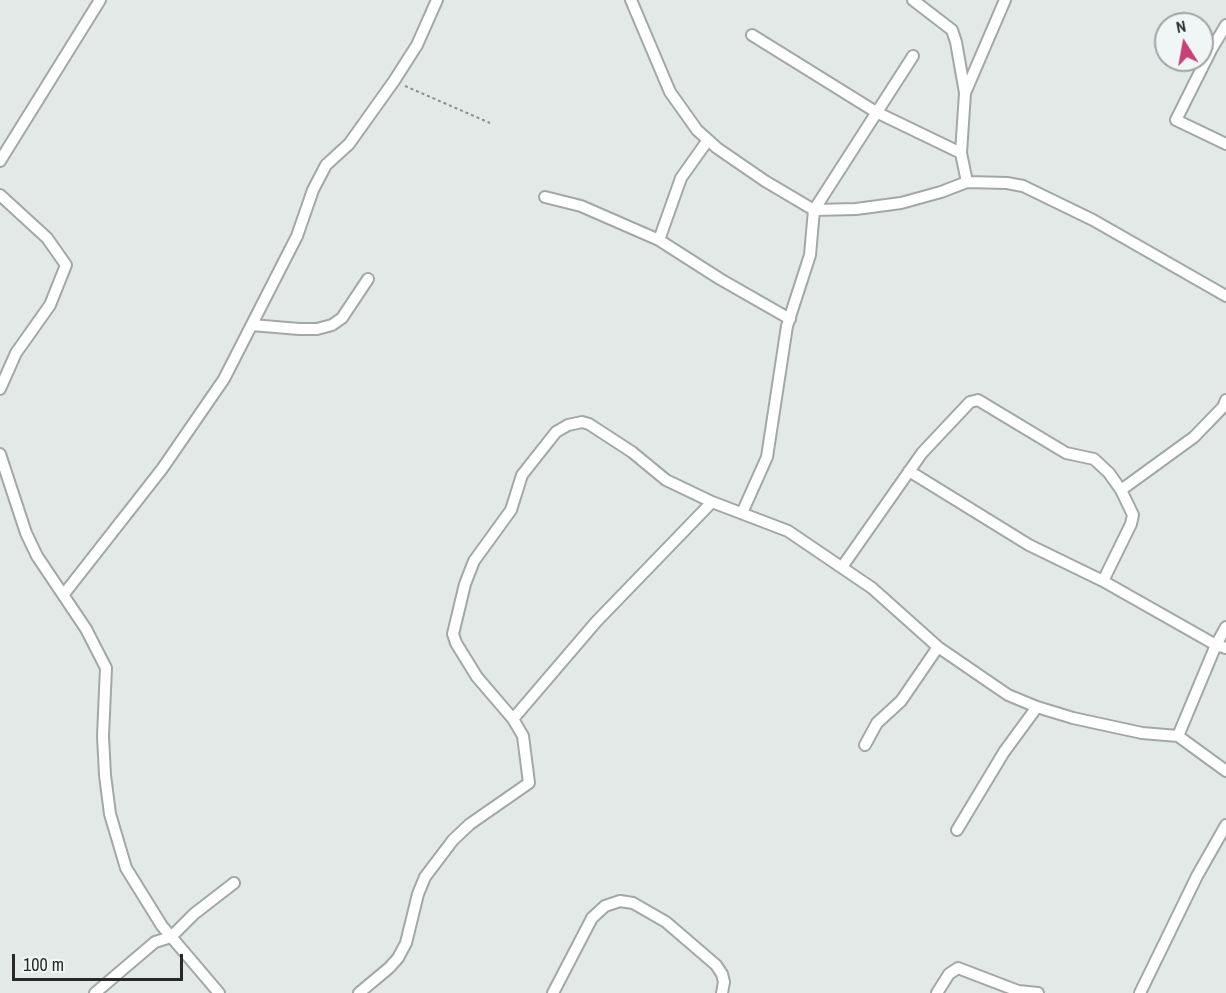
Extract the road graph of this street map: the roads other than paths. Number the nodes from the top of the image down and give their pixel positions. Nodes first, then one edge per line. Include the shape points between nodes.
1 (100, 0) edge
2 (437, 0) edge
3 (631, 0) edge
4 (913, 0) edge
5 (1005, 0) edge
6 (1226, 25) edge
7 (752, 35) dead end
8 (913, 56) dead end
9 (965, 93) junction
10 (876, 112) junction
11 (708, 140) junction
12 (1226, 144) edge
13 (960, 153) junction
14 (0, 161) edge
15 (967, 182) junction
16 (0, 195) edge
17 (545, 197) dead end
18 (814, 210) junction
19 (659, 240) junction
20 (368, 279) dead end
21 (1226, 296) edge
22 (790, 319) junction
23 (252, 325) junction
24 (0, 389) edge
25 (1226, 400) edge
26 (0, 454) edge
27 (909, 471) junction
28 (1121, 490) junction
29 (712, 502) junction
30 (742, 513) junction
31 (842, 567) junction
32 (1103, 581) junction
33 (64, 594) junction
34 (1226, 627) edge
35 (1221, 646) edge
36 (938, 647) junction
37 (1037, 707) junction
38 (513, 719) junction
39 (1178, 736) junction
40 (865, 745) dead end
41 (1226, 771) edge
42 (1226, 825) edge
43 (957, 830) dead end
44 (234, 883) dead end
45 (171, 937) junction
46 (95, 993) edge
47 (219, 993) edge
48 (359, 993) edge
49 (553, 993) edge
50 (722, 993) edge
51 (937, 993) edge
52 (1038, 993) edge
53 (1140, 993) edge

1 - 14 street
2 - 23 street via 417,45 394,81 349,144 326,165 297,236
3 - 11 street via 670,92
4 - 9 street via 951,30
5 - 9 street
6 - 12 street via 1176,120
7 - 10 street
8 - 10 street
9 - 13 street
10 - 13 street
10 - 18 street
11 - 18 street
11 - 19 street via 681,178
13 - 15 street
15 - 18 street via 901,203
15 - 21 street via 1023,186
16 - 24 street via 47,238 66,265 50,304 16,353
17 - 19 street via 581,206
18 - 22 street via 810,255
19 - 22 street
20 - 23 street via 342,318 332,325 299,329
22 - 30 street via 767,456
23 - 33 street via 224,379 162,469
25 - 28 street via 1194,437
26 - 33 street via 26,533
27 - 28 street via 970,402 978,400 1066,453 1094,459
27 - 31 street
27 - 32 street via 1029,545
28 - 32 street via 1133,514
29 - 30 street
29 - 38 street via 596,622
29 - 38 street via 666,480 589,424 568,425 556,432 522,475 511,510 471,567 454,625 456,644 477,677
30 - 31 street via 788,531
31 - 36 street via 872,588
32 - 35 street
33 - 45 street via 106,668 105,775 118,845 138,890
34 - 35 street
35 - 39 street
36 - 37 street via 1008,695
36 - 40 street via 901,701 877,723
37 - 39 street via 1142,733
37 - 43 street via 1004,752
38 - 48 street via 523,736 530,783 453,840 425,877 398,958
39 - 41 street
42 - 53 street
44 - 45 street
45 - 46 street via 155,942
45 - 47 street
49 - 50 street via 592,918 605,906 620,901 633,903 666,922 716,965 724,982
51 - 52 street via 949,974 958,968 1018,990

